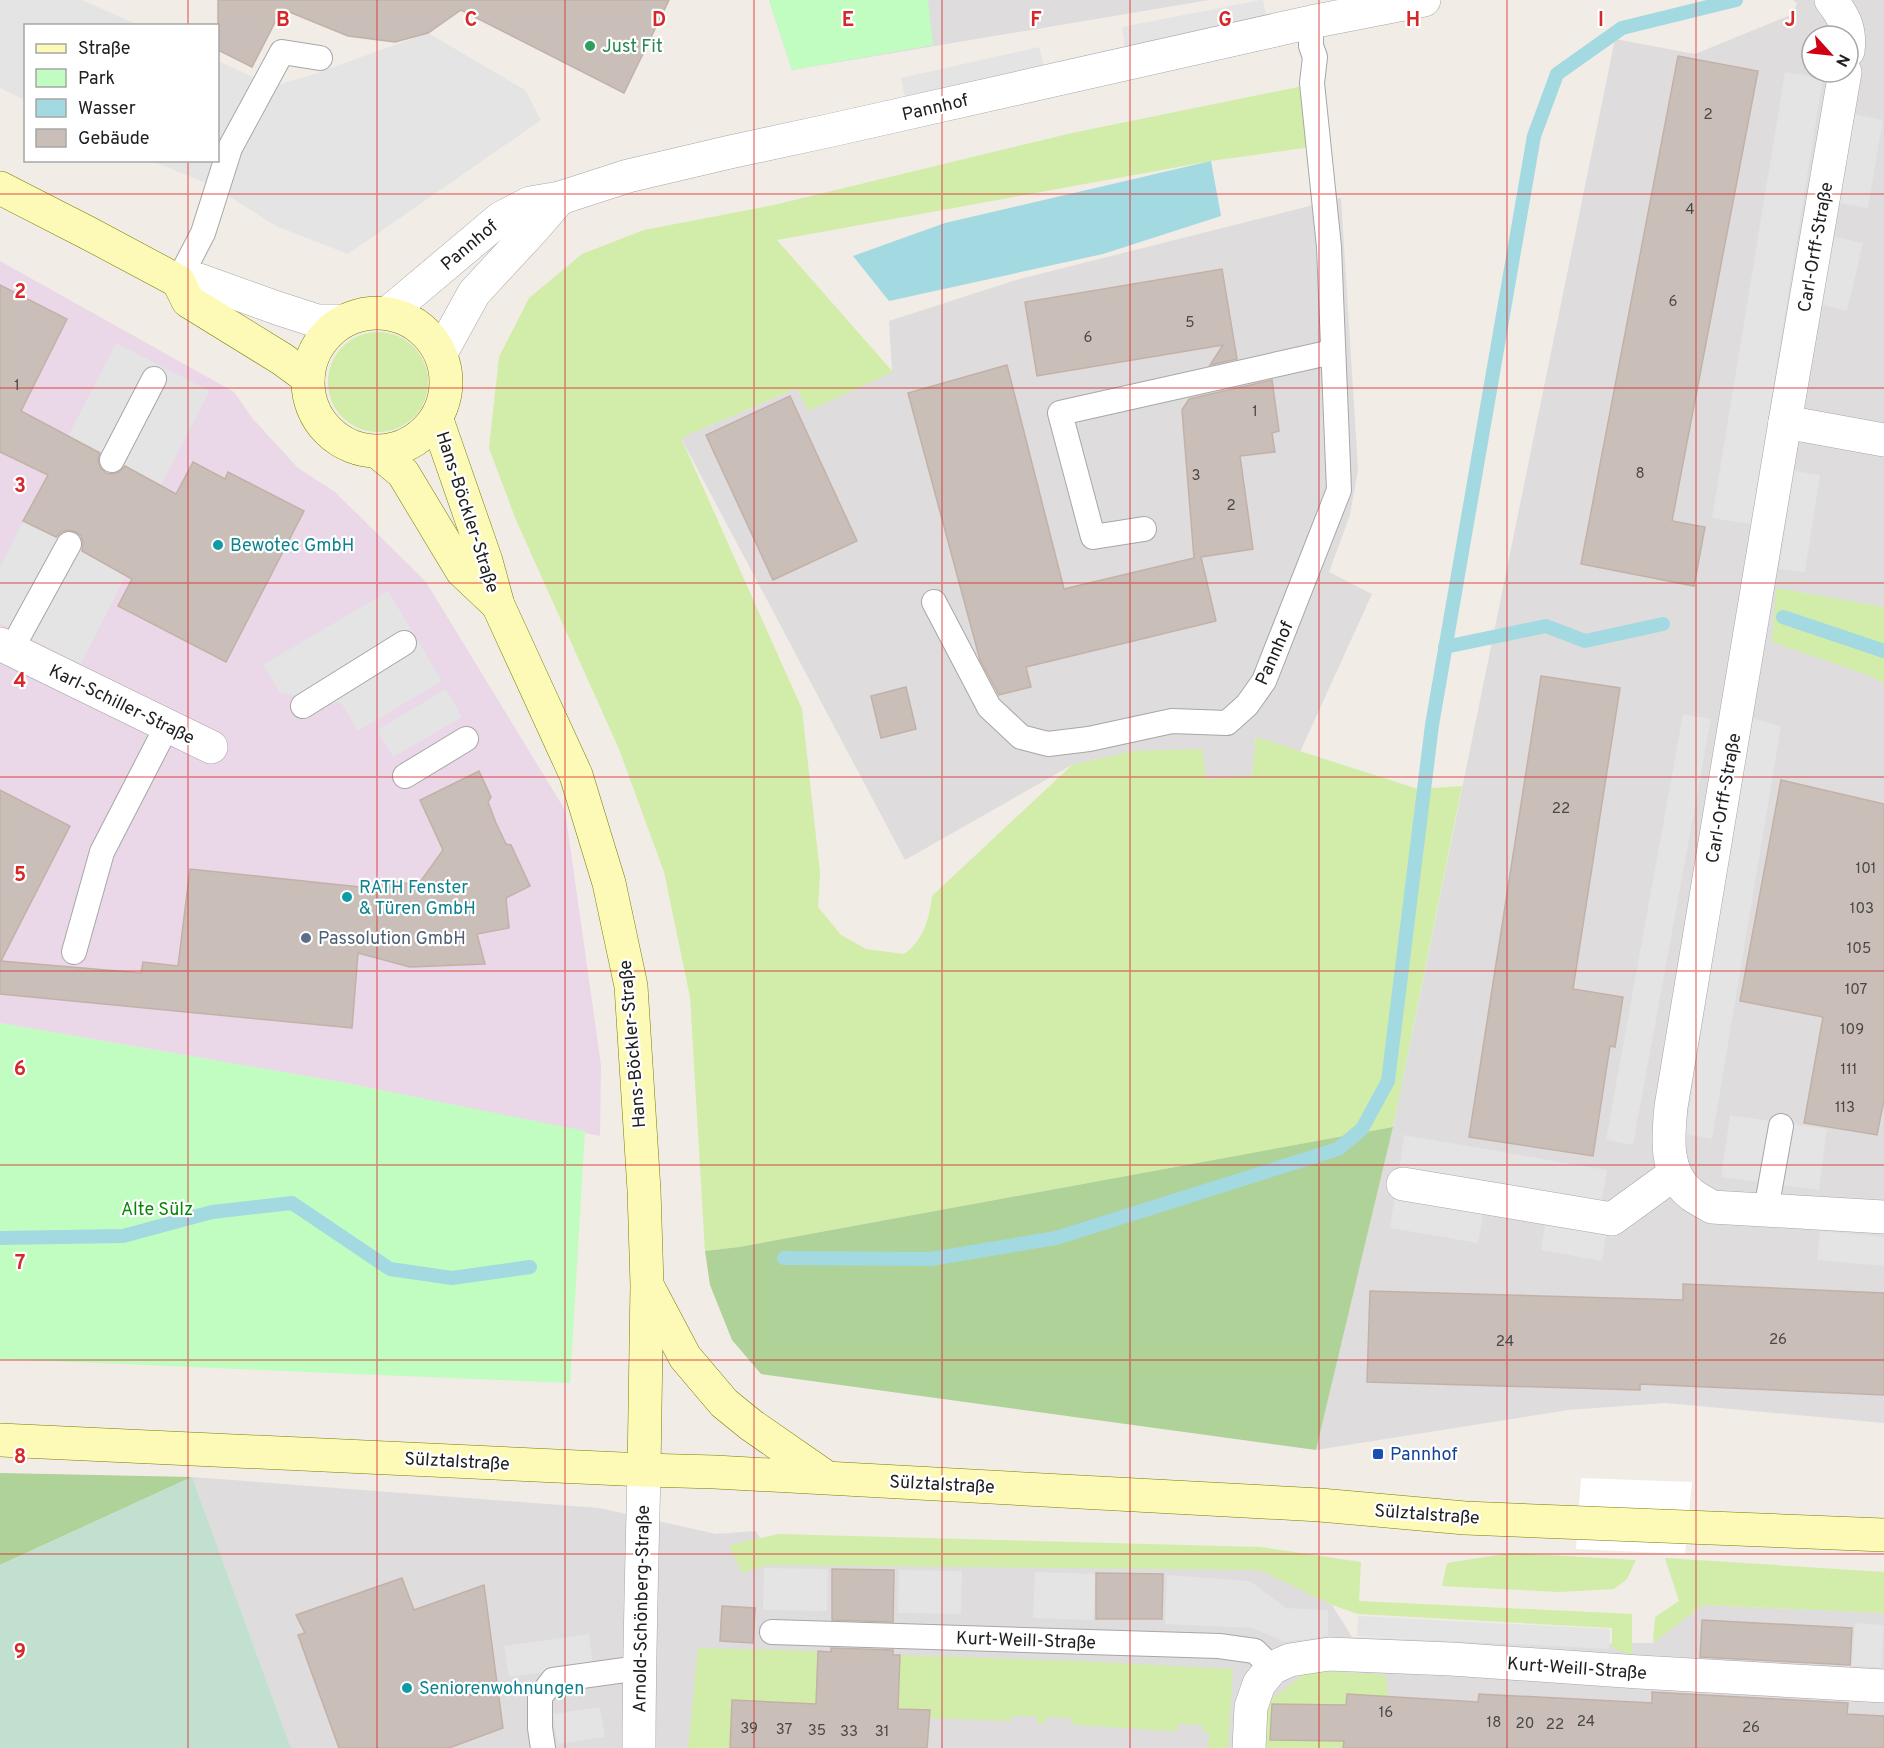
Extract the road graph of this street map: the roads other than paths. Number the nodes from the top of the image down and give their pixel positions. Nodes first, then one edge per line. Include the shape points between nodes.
1 (1424, 0) edge
2 (1831, 0) edge
3 (1311, 22) junction
4 (1846, 24) edge
5 (320, 57) dead end
6 (1843, 84) edge
7 (0, 188) edge
8 (560, 198) junction
9 (178, 281) junction
10 (388, 313) junction
11 (343, 321) junction
12 (1332, 352) junction
13 (441, 353) junction
14 (308, 378) junction
15 (154, 379) dead end
16 (437, 420) junction
17 (1785, 422) junction
18 (1884, 440) edge
19 (379, 453) junction
20 (112, 460) dead end
21 (1144, 529) dead end
22 (69, 544) dead end
23 (934, 602) dead end
24 (498, 605) junction
25 (404, 643) dead end
26 (6, 647) edge
27 (303, 706) dead end
28 (167, 726) junction
29 (466, 739) dead end
30 (211, 747) dead end
31 (405, 776) dead end
32 (74, 952) dead end
33 (1781, 1126) dead end
34 (1674, 1174) junction
35 (1403, 1184) dead end
36 (1766, 1210) junction
37 (1884, 1217) edge
38 (647, 1285) junction
39 (0, 1440) edge
40 (644, 1470) junction
41 (828, 1478) junction
42 (1884, 1535) edge
43 (772, 1632) dead end
44 (1281, 1664) junction
45 (639, 1668) junction
46 (1884, 1686) edge
47 (543, 1748) edge
48 (639, 1748) edge
49 (1249, 1748) edge

1 - 3 street, Pannhof
2 - 4 street
3 - 8 street, Pannhof via 639,173
3 - 12 lane, Pannhof via 1315,57 1312,83 1329,247
5 - 9 lane via 282,52 230,148 203,233
6 - 17 street, Carl-Orff-Straße
7 - 9 street
8 - 10 street, Pannhof via 530,203 501,218
8 - 13 street, Pannhof via 474,293
9 - 11 street via 199,280 317,321
9 - 14 street via 188,301
10 - 11 street via 365,313
10 - 13 street via 410,320 428,334
11 - 14 street via 325,336 313,356
12 - 21 lane via 1060,413 1093,537
12 - 23 lane, Pannhof via 1339,490 1264,681 1247,705 1227,723 1172,721 1048,744 1021,737 989,707
13 - 16 street via 447,375 446,398
14 - 19 street via 310,401 319,422 335,439 356,449
15 - 20 lane
16 - 19 street via 412,444
16 - 24 street, Hans-Böckler-Straße
17 - 18 street
17 - 34 street, Carl-Orff-Straße via 1671,1107 1667,1143
19 - 24 street, Hans-Böckler-Straße via 403,473 462,571
22 - 26 lane
24 - 38 street, Hans-Böckler-Straße via 576,776 609,883 631,986
25 - 27 lane
26 - 28 street, Karl-Schiller-Straße
28 - 30 street, Karl-Schiller-Straße
28 - 32 lane via 102,852
29 - 31 lane
33 - 36 lane
34 - 35 street via 1612,1218
34 - 36 street, Carl-Orff-Straße via 1690,1194 1712,1207
36 - 37 street, Carl-Orff-Straße
38 - 40 street, Hans-Böckler-Straße
38 - 41 street via 685,1357 724,1403
39 - 40 street, Sülztalstraße
40 - 41 street, Sülztalstraße
40 - 45 street, Arnold-Schönberg-Straße
41 - 42 street, Sülztalstraße via 1320,1505 1466,1518
43 - 44 lane, Kurt-Weill-Straße via 1219,1646 1255,1651
44 - 46 street, Kurt-Weill-Straße via 1329,1654 1362,1655
44 - 49 street via 1259,1684 1251,1707
45 - 47 lane via 553,1680 540,1697
45 - 48 street, Arnold-Schönberg-Straße

